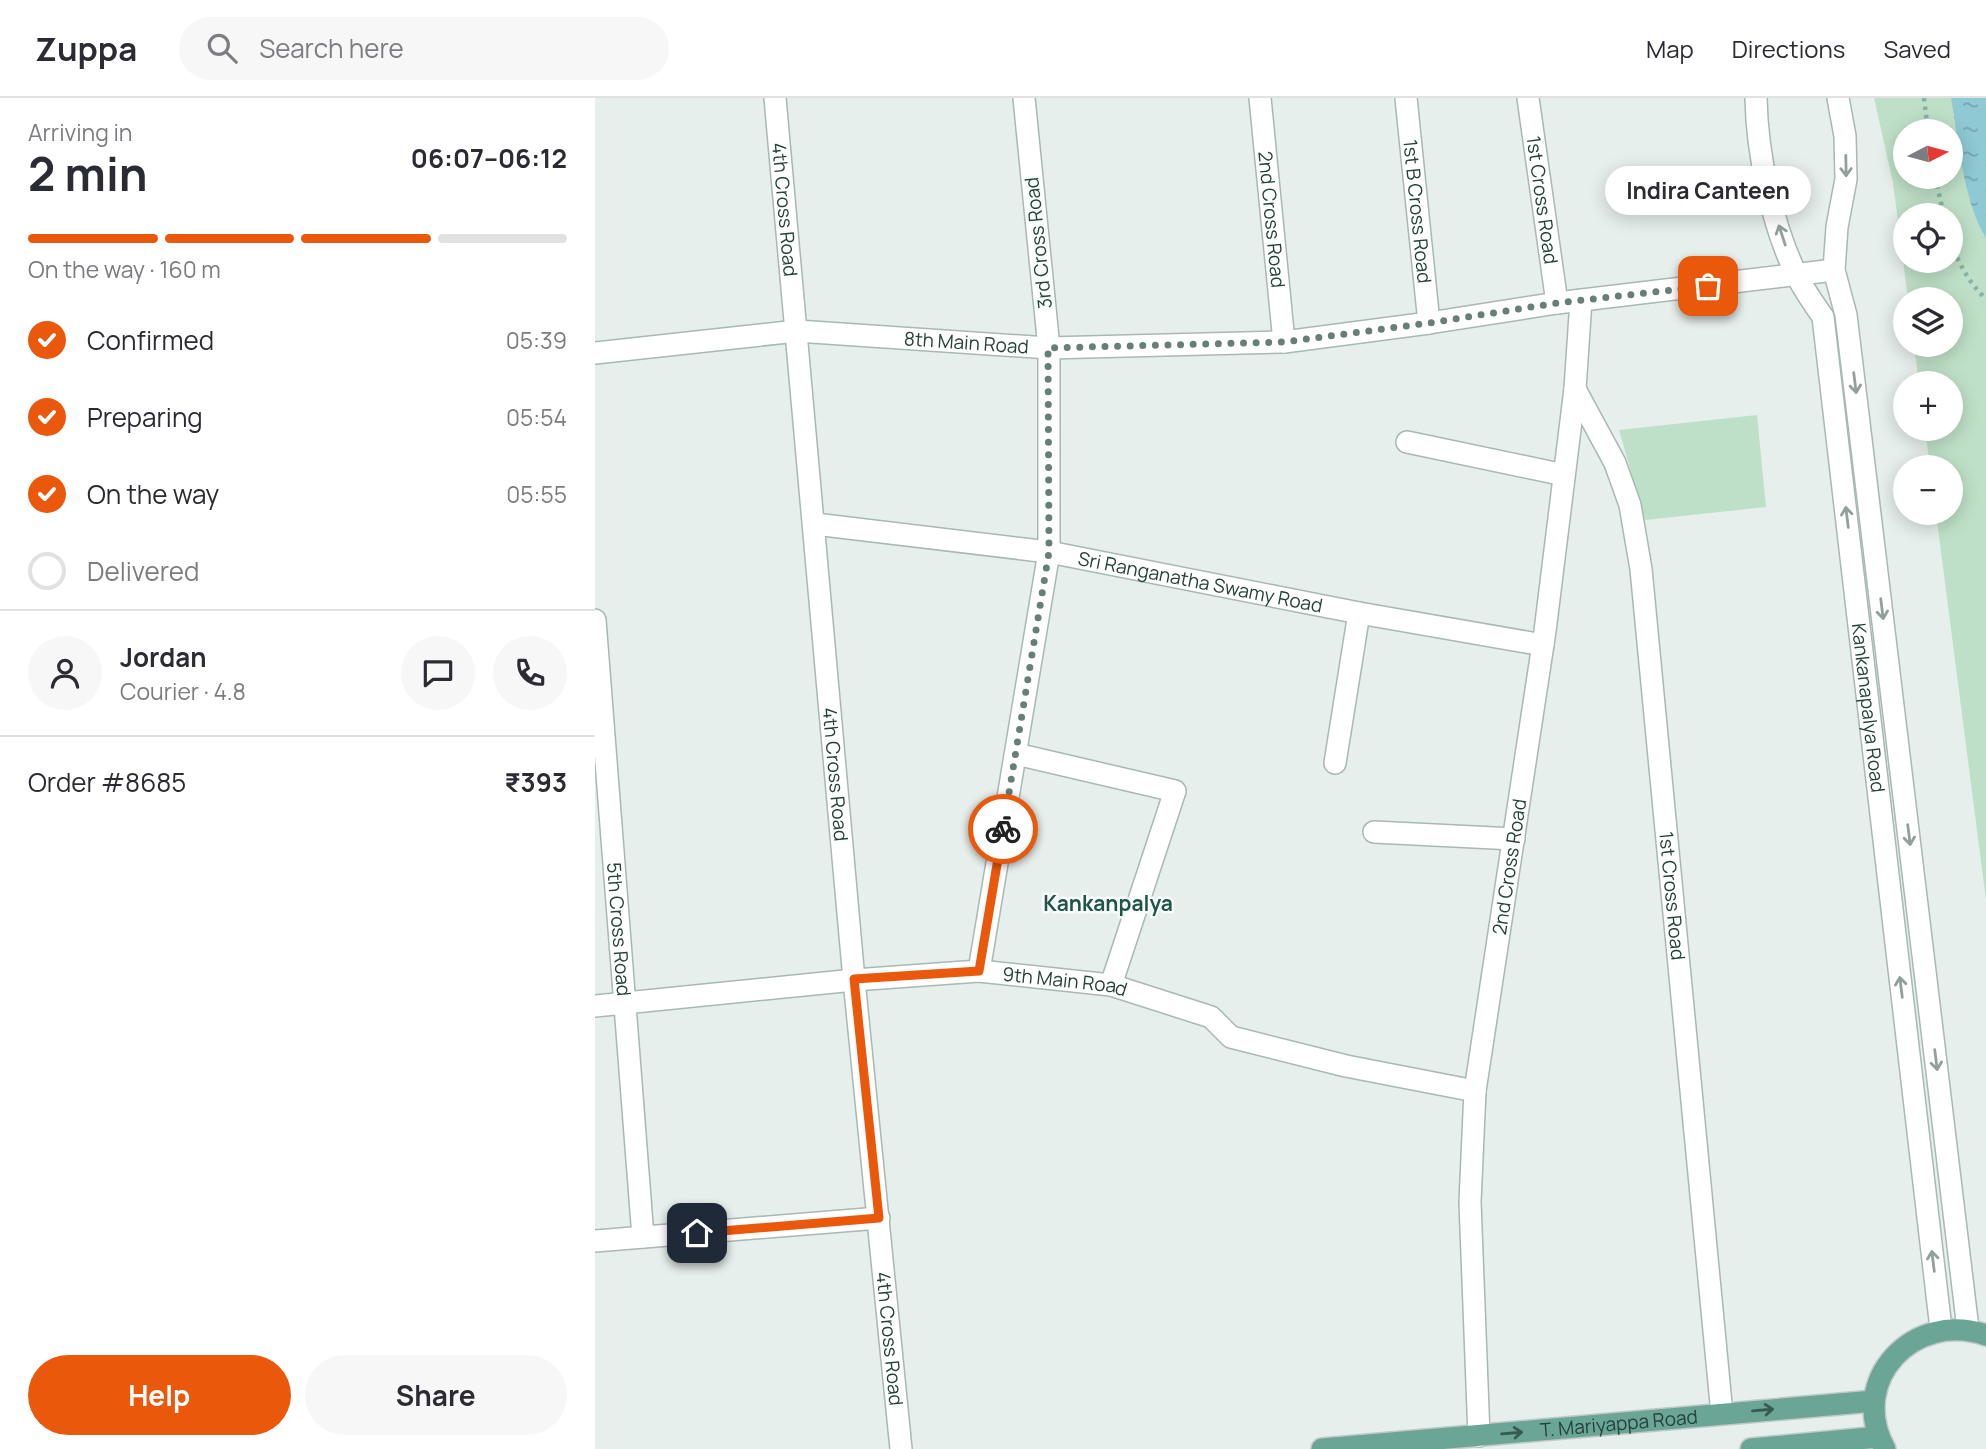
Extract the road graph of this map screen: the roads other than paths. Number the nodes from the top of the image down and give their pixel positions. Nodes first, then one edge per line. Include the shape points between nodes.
1 (775, 98) edge
2 (1024, 98) edge
3 (1260, 98) edge
4 (1406, 98) edge
5 (1528, 98) edge
6 (1756, 98) edge
7 (1838, 98) edge
8 (1834, 271) junction
9 (1797, 276) junction
10 (1581, 300) junction
11 (1557, 303) junction
12 (1429, 323) junction
13 (797, 331) junction
14 (1284, 342) junction
15 (1048, 348) junction
16 (595, 353) edge
17 (1575, 389) junction
18 (1407, 442) dead end
19 (1564, 475) junction
20 (815, 524) junction
21 (1049, 552) junction
22 (1359, 613) junction
23 (595, 620) edge
24 (1543, 645) junction
25 (1016, 754) junction
26 (1335, 763) dead end
27 (1374, 832) dead end
28 (1514, 839) junction
29 (979, 971) junction
30 (854, 979) junction
31 (1111, 985) junction
32 (624, 1003) junction
33 (595, 1006) edge
34 (1475, 1091) junction
35 (879, 1218) junction
36 (643, 1237) junction
37 (595, 1241) edge
38 (1941, 1329) junction
39 (1977, 1332) edge
40 (1874, 1401) junction
41 (1722, 1414) junction
42 (1479, 1436) junction
43 (1882, 1443) edge
44 (901, 1449) edge
45 (1322, 1449) edge
46 (1751, 1449) edge

1 - 13 street, 4th Cross Road
2 - 15 street, 3rd Cross Road
3 - 14 street, 2nd Cross Road
4 - 12 street, 1st B Cross Road
5 - 11 street, 1st Cross Road
9 -> 6 street, Kankanapalya Road via 1765,180
7 -> 8 street, Kankanapalya Road via 1846,179
8 - 9 street, 8th Main Road
8 -> 39 street, Kankanapalya Road via 1848,329
9 - 10 street, 8th Main Road
38 -> 9 street, Kankanapalya Road via 1823,317
10 - 11 street, 8th Main Road
10 - 17 street, 2nd Cross Road
11 - 12 street, 8th Main Road
12 - 14 street, 8th Main Road
13 - 15 street, 8th Main Road
13 - 16 street, 8th Main Road
13 - 20 street, 4th Cross Road
14 - 15 street, 8th Main Road
15 - 21 street, 3rd Cross Road
17 - 19 street, 2nd Cross Road
17 - 41 street, 1st Cross Road via 1615,463 1630,505 1641,569
18 - 19 street
19 - 24 street, 2nd Cross Road
20 - 21 street, Sri Ranganatha Swamy Road
20 - 30 street, 4th Cross Road
21 - 22 street, Sri Ranganatha Swamy Road
21 - 25 street, 3rd Cross Road
22 - 24 street, Sri Ranganatha Swamy Road
22 - 26 street
23 - 32 street, 5th Cross Road
24 - 28 street, 2nd Cross Road
25 - 29 street, 3rd Cross Road
25 - 31 street via 1175,792
27 - 28 street
28 - 34 street, 2nd Cross Road
29 - 30 street, 9th Main Road
29 - 31 street, 9th Main Road
30 - 32 street, 9th Main Road
30 - 35 street, 4th Cross Road
31 - 34 street, 9th Main Road via 1211,1017 1231,1037
32 - 33 street, 9th Main Road
32 - 36 street, 5th Cross Road
34 - 42 street, 2nd Cross Road via 1470,1202
35 - 36 street
35 - 44 street, 4th Cross Road
36 - 37 street
38 - 39 main road
38 - 40 main road via 1916,1338 1896,1354 1881,1376
41 -> 40 main road, T. Mariyappa Road
40 - 43 main road
42 -> 41 main road, T. Mariyappa Road
42 - 45 main road, T. Mariyappa Road
43 - 46 main road

